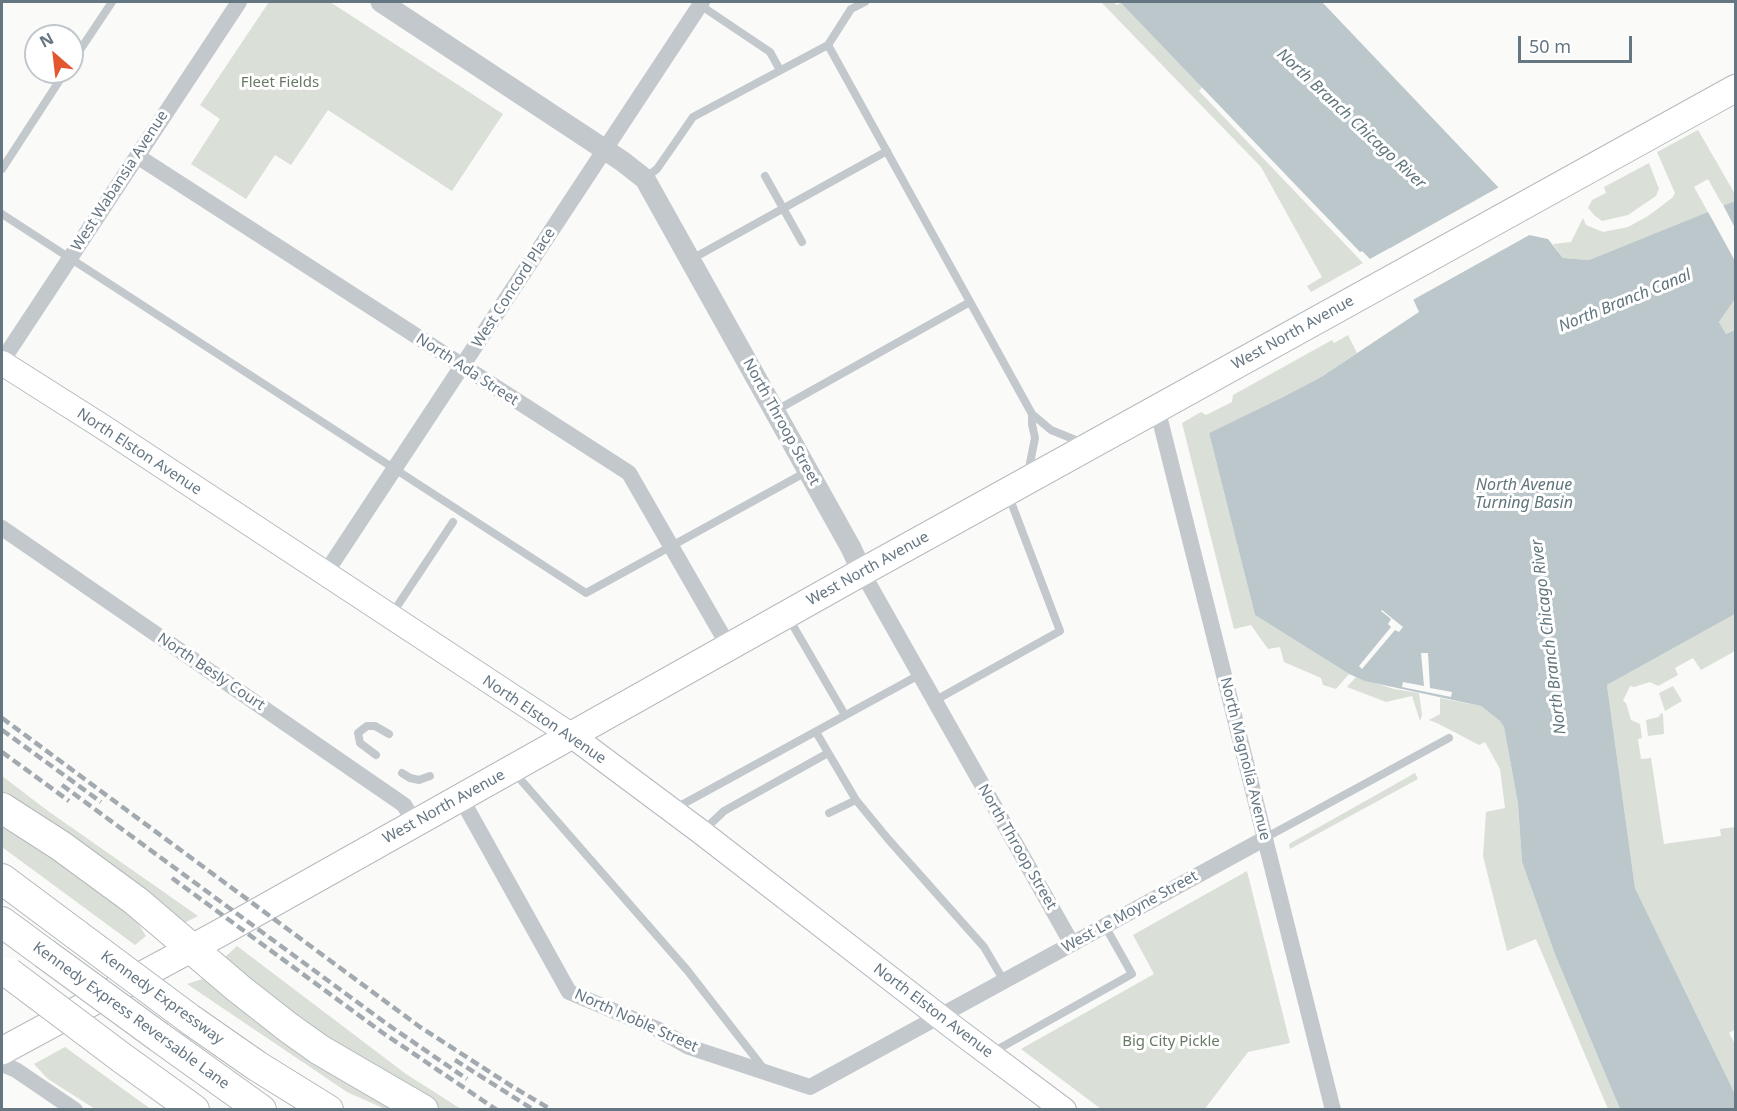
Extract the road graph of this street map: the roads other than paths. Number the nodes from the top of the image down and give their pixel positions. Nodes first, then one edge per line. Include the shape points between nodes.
1 (112, 2) edge
2 (381, 2) edge
3 (865, 2) edge
4 (233, 3) edge
5 (701, 3) edge
6 (84, 44) edge
7 (828, 45) junction
8 (780, 70) junction
9 (57, 84) edge
10 (1736, 88) edge
11 (604, 149) junction
12 (887, 151) junction
13 (137, 156) junction
14 (2, 169) edge
15 (765, 176) dead end
16 (645, 179) junction
17 (783, 209) junction
18 (2, 214) edge
19 (802, 242) dead end
20 (69, 259) junction
21 (690, 260) junction
22 (970, 302) junction
23 (2, 362) edge
24 (462, 367) junction
25 (1157, 408) junction
26 (775, 412) junction
27 (1032, 414) junction
28 (1090, 445) junction
29 (393, 470) junction
30 (808, 471) junction
31 (1016, 486) junction
32 (453, 522) dead end
33 (2, 528) edge
34 (671, 547) junction
35 (862, 572) junction
36 (325, 574) junction
37 (786, 614) junction
38 (390, 616) junction
39 (729, 647) junction
40 (919, 675) junction
41 (934, 701) junction
42 (845, 715) junction
43 (816, 732) junction
44 (389, 734) dead end
45 (571, 735) junction
46 (1449, 738) dead end
47 (828, 753) junction
48 (376, 755) dead end
49 (512, 769) junction
50 (402, 773) dead end
51 (430, 776) dead end
52 (461, 798) junction
53 (856, 800) junction
54 (2, 808) edge
55 (671, 810) junction
56 (829, 813) dead end
57 (415, 824) junction
58 (701, 832) junction
59 (1264, 839) junction
60 (2, 879) edge
61 (2, 922) edge
62 (1105, 926) junction
63 (1072, 944) junction
64 (191, 949) junction
65 (5, 970) edge
66 (1004, 981) junction
67 (939, 1017) junction
68 (2, 1051) edge
69 (991, 1054) junction
70 (2, 1064) edge
71 (768, 1074) junction
72 (810, 1087) joint
73 (75, 1110) edge
74 (194, 1110) edge
75 (261, 1110) edge
76 (328, 1110) edge
77 (423, 1110) edge
78 (1064, 1110) edge
79 (1333, 1110) edge

1 - 6 lane
2 - 11 street, North Throop Street
3 - 7 lane via 851,9
4 - 13 street, West Wabansia Avenue
5 - 8 lane via 770,52
5 - 11 street, West Concord Place
7 - 8 lane
7 - 12 lane
8 - 16 lane via 693,117 657,169
9 - 14 lane
10 - 25 main road, West North Avenue
11 - 16 street, North Throop Street
11 - 24 street, West Concord Place
12 - 17 lane
12 - 22 lane
13 - 20 street, West Wabansia Avenue
13 - 24 street, North Ada Street
15 - 17 lane
16 - 21 street, North Throop Street
17 - 19 lane
17 - 21 lane
18 - 20 lane
20 - 23 street, West Wabansia Avenue
20 - 29 lane
21 - 26 street, North Throop Street
22 - 26 lane
22 - 27 lane
23 - 36 main road, North Elston Avenue
24 - 29 street, West Concord Place
24 - 34 street, North Ada Street via 629,473
25 - 28 main road, West North Avenue
25 - 59 street, North Magnolia Avenue
26 - 30 street, North Throop Street
27 - 28 lane via 1051,430
27 - 31 lane via 1035,443
28 - 31 main road, West North Avenue
29 - 34 lane via 586,593
29 - 36 street, West Concord Place
30 - 34 lane
30 - 35 street, North Throop Street
31 - 35 main road, West North Avenue
31 - 41 lane via 1060,632
32 - 38 lane
33 - 57 street, North Besly Court via 404,805
34 - 39 street, North Ada Street
35 - 37 main road, West North Avenue
35 - 40 street, North Throop Street
36 - 38 main road, North Elston Avenue
37 - 39 main road, West North Avenue
37 - 42 lane
38 - 45 main road, North Elston Avenue
39 - 45 main road, West North Avenue
40 - 41 street, North Throop Street
40 - 42 lane
41 - 63 street, North Throop Street
42 - 43 lane
43 - 47 lane
43 - 55 lane
44 - 48 lane via 375,726 361,728 360,743
45 - 49 main road, West North Avenue
45 - 55 main road, North Elston Avenue
46 - 59 lane, West Le Moyne Street
47 - 53 lane
47 - 58 lane via 724,811
49 - 52 main road, West North Avenue
49 - 71 lane via 687,970
50 - 51 lane via 420,780
52 - 57 main road, West North Avenue
52 - 71 street, North Noble Street via 569,992 657,1029 689,1047
53 - 56 lane
53 - 66 lane via 984,947
54 - 64 highway via 136,901
55 - 58 main road, North Elston Avenue
57 - 64 main road, West North Avenue
58 - 67 main road, North Elston Avenue
59 - 62 street, West Le Moyne Street
59 - 79 street, North Magnolia Avenue
60 - 76 highway, Kennedy Expressway, bridge via 191,1020
61 - 75 highway, Kennedy Express Reversable Lane, bridge
62 - 63 street, West Le Moyne Street
62 - 69 lane via 1132,974
63 - 66 street, West Le Moyne Street
64 - 68 main road, West North Avenue
64 - 77 highway via 320,1050
65 - 74 highway, bridge
66 - 67 street, West Le Moyne Street
67 - 69 main road, North Elston Avenue
67 - 72 street, West Le Moyne Street
69 - 78 main road, North Elston Avenue
70 - 73 street
71 - 72 street, North Noble Street

